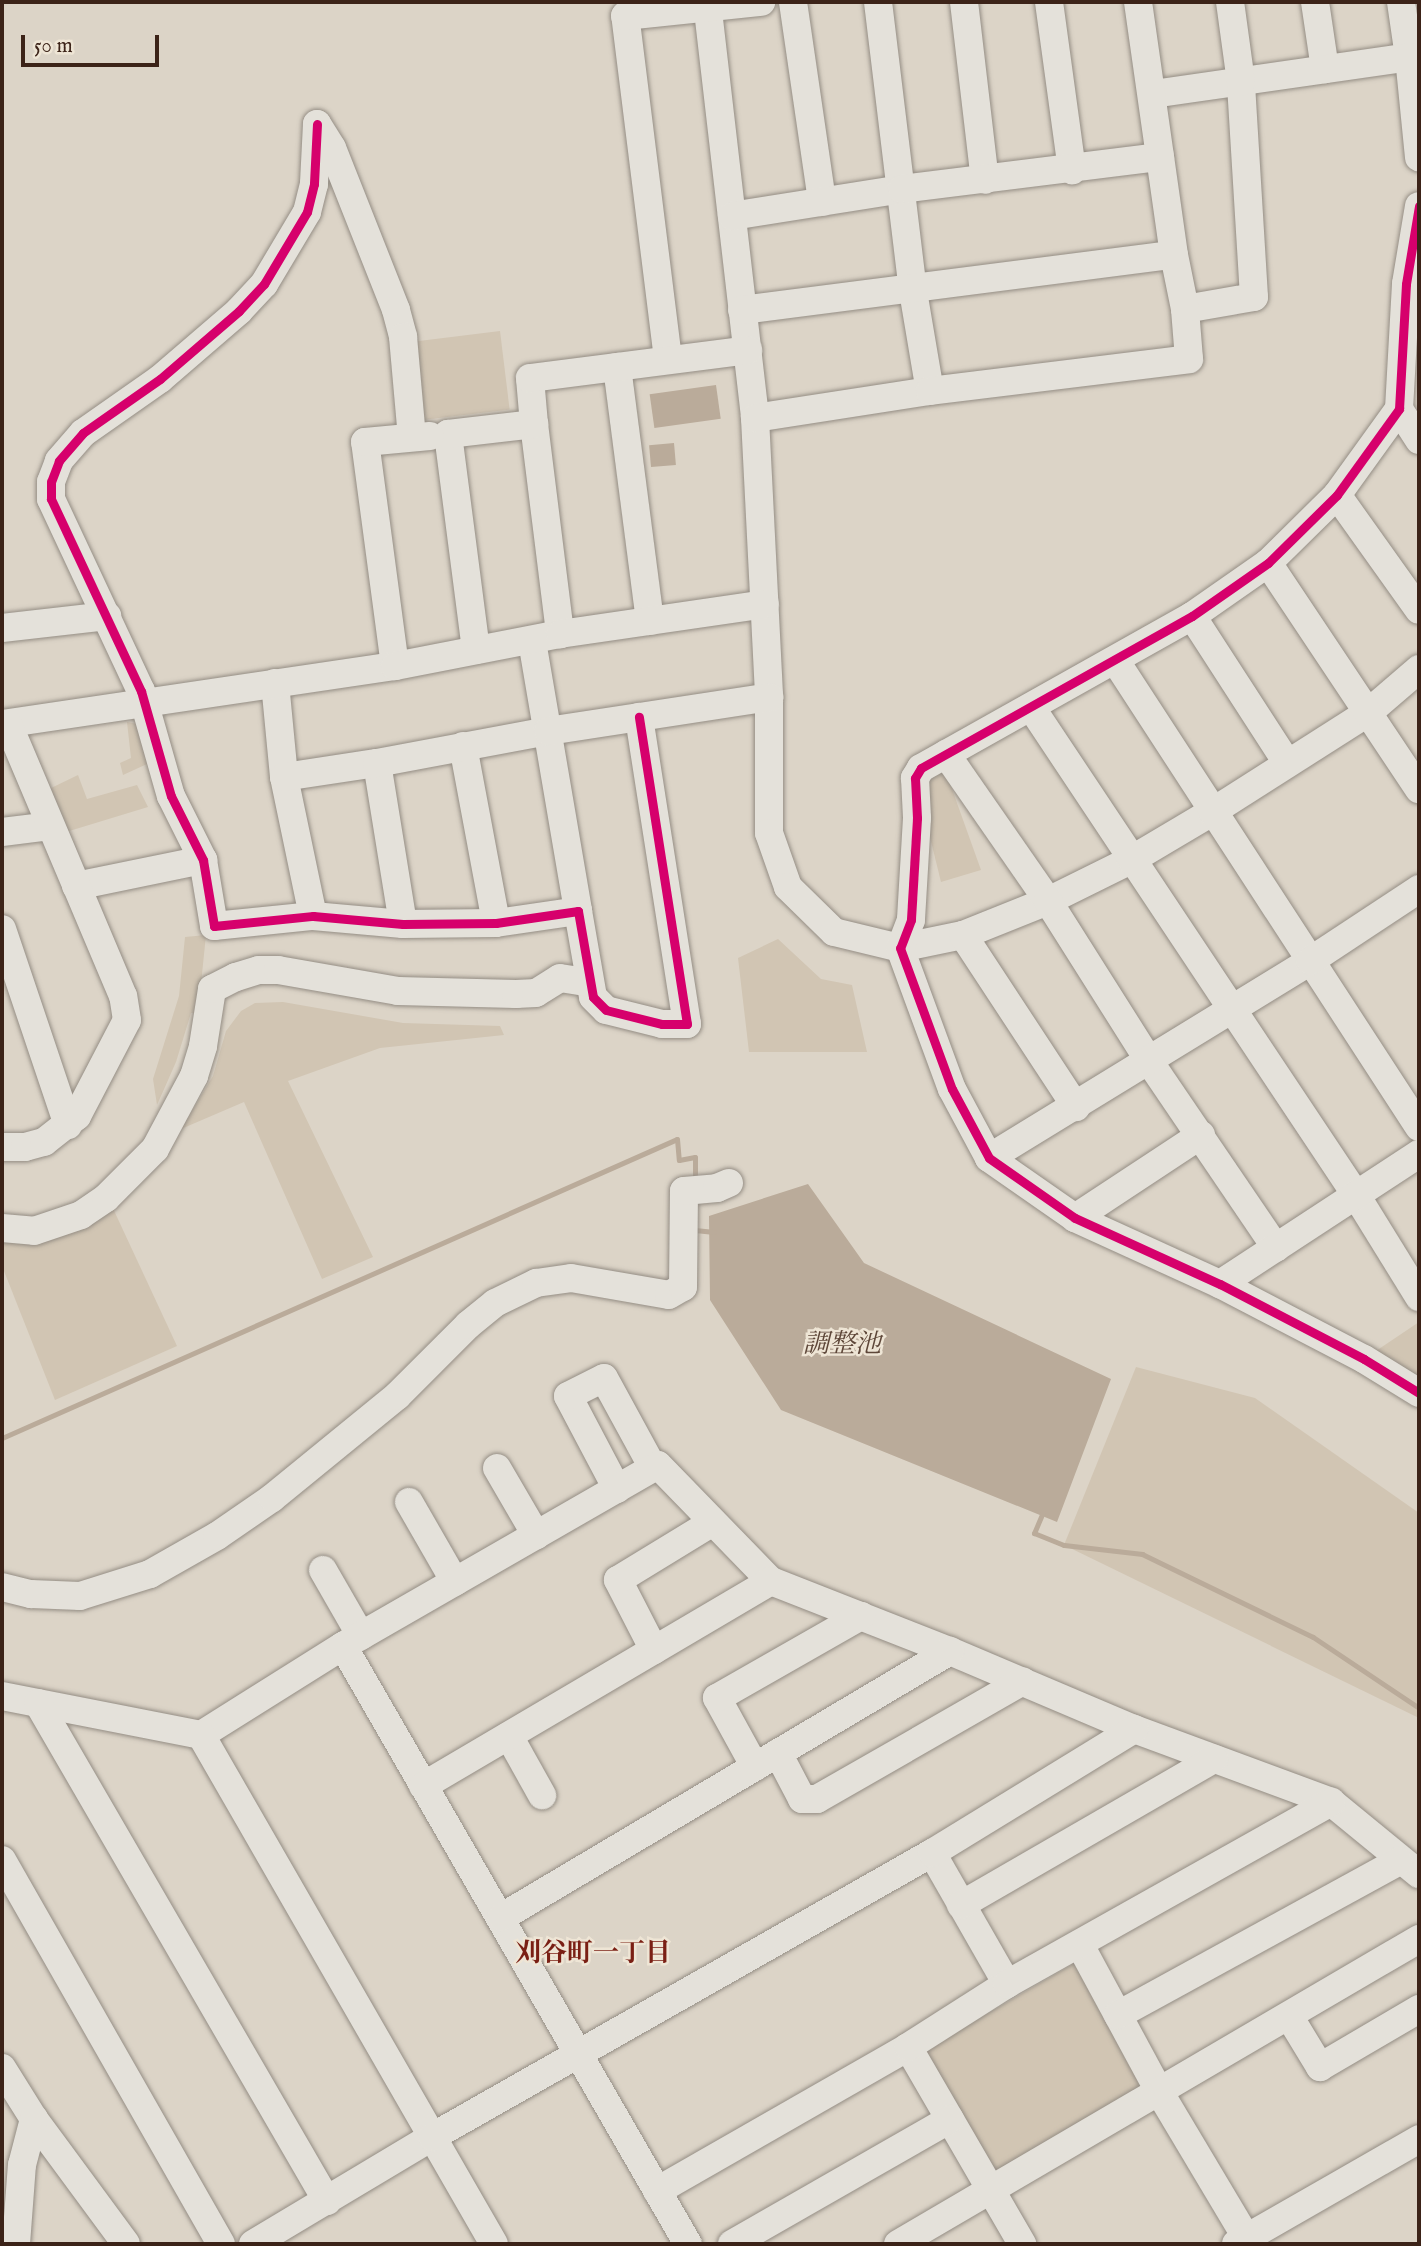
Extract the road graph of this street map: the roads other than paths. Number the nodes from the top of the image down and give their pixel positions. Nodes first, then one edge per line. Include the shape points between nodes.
1 (761, 2) edge
2 (793, 2) edge
3 (878, 2) edge
4 (964, 2) edge
5 (1049, 2) edge
6 (1138, 2) edge
7 (1230, 2) edge
8 (1315, 2) edge
9 (1401, 2) edge
10 (707, 4) edge
11 (626, 9) edge
12 (1409, 57) junction
13 (1325, 69) junction
14 (1241, 82) junction
15 (1153, 93) junction
16 (1160, 157) junction
17 (1419, 158) edge
18 (1072, 170) junction
19 (985, 180) junction
20 (902, 189) junction
21 (822, 202) junction
22 (1419, 206) edge
23 (732, 216) junction
24 (1174, 255) junction
25 (1412, 283) edge
26 (913, 290) junction
27 (1185, 309) junction
28 (742, 310) junction
29 (748, 350) junction
30 (668, 359) junction
31 (617, 368) junction
32 (930, 391) junction
33 (1399, 409) junction
34 (755, 418) junction
35 (534, 424) junction
36 (448, 434) junction
37 (412, 437) junction
38 (1419, 440) edge
39 (1337, 495) junction
40 (1268, 563) junction
41 (765, 604) junction
42 (1419, 610) edge
43 (107, 616) junction
44 (1192, 616) junction
45 (650, 621) junction
46 (2, 628) edge
47 (560, 634) junction
48 (532, 641) junction
49 (476, 650) junction
50 (1115, 660) junction
51 (395, 666) junction
52 (1419, 669) edge
53 (275, 683) junction
54 (769, 697) junction
55 (145, 705) junction
56 (1031, 707) junction
57 (1368, 712) junction
58 (639, 717) junction
59 (5, 724) edge
60 (548, 731) junction
61 (463, 746) junction
62 (946, 754) junction
63 (1287, 763) junction
64 (377, 764) junction
65 (284, 777) junction
66 (1419, 789) edge
67 (1212, 812) junction
68 (50, 826) junction
69 (2, 832) edge
70 (203, 860) junction
71 (1131, 860) junction
72 (76, 886) junction
73 (1419, 889) edge
74 (1048, 901) junction
75 (578, 911) junction
76 (313, 916) junction
77 (496, 923) junction
78 (403, 924) junction
79 (2, 929) edge
80 (963, 936) junction
81 (900, 948) junction
82 (1310, 961) junction
83 (590, 983) junction
84 (1231, 1009) junction
85 (1149, 1061) junction
86 (1076, 1107) junction
87 (68, 1125) junction
88 (1419, 1127) edge
89 (1201, 1135) junction
90 (2, 1147) edge
91 (1419, 1154) edge
92 (989, 1158) junction
93 (729, 1183) dead end
94 (1356, 1195) junction
95 (1075, 1218) junction
96 (2, 1228) edge
97 (1276, 1248) junction
98 (1220, 1284) junction
99 (1419, 1297) edge
100 (1419, 1393) edge
101 (497, 1468) dead end
102 (653, 1468) junction
103 (617, 1489) junction
104 (409, 1502) dead end
105 (713, 1522) junction
106 (536, 1535) junction
107 (323, 1570) dead end
108 (771, 1581) junction
109 (455, 1582) junction
110 (2, 1587) edge
111 (861, 1616) junction
112 (352, 1641) junction
113 (654, 1650) junction
114 (950, 1651) junction
115 (1023, 1681) junction
116 (2, 1696) edge
117 (38, 1703) junction
118 (1134, 1729) junction
119 (201, 1735) junction
120 (509, 1736) junction
121 (1214, 1759) junction
122 (767, 1760) junction
123 (423, 1786) junction
124 (542, 1795) dead end
125 (1331, 1802) junction
126 (932, 1853) junction
127 (2, 1860) edge
128 (1409, 1868) edge
129 (961, 1905) junction
130 (502, 1917) junction
131 (1419, 1939) edge
132 (1080, 1945) junction
133 (1007, 1984) junction
134 (1419, 2008) edge
135 (1118, 2015) junction
136 (1289, 2016) junction
137 (908, 2047) junction
138 (577, 2057) junction
139 (2, 2068) edge
140 (1160, 2093) junction
141 (34, 2119) junction
142 (950, 2119) junction
143 (432, 2137) junction
144 (1419, 2139) edge
145 (991, 2191) junction
146 (657, 2192) junction
147 (327, 2202) junction
148 (293, 2234) edge
149 (1245, 2242) edge
150 (16, 2244) edge
151 (126, 2244) edge
152 (220, 2244) edge
153 (253, 2244) edge
154 (494, 2244) edge
155 (688, 2244) edge
156 (732, 2244) edge
157 (898, 2244) edge
158 (1023, 2244) edge

1 - 10 street
2 - 21 street
3 - 20 street
4 - 19 street
5 - 18 street
6 - 15 street
7 - 14 street
8 - 13 street
9 - 12 street
10 - 11 street
10 - 23 street
11 - 30 street
12 - 13 street
12 - 17 street
13 - 14 street
14 - 15 street
14 - 27 street via 1254,297
15 - 16 street
16 - 18 street
16 - 24 street
18 - 19 street
19 - 20 street
20 - 21 street
20 - 26 street
21 - 23 street
22 - 25 street
23 - 28 street
24 - 26 street
24 - 27 street
25 - 33 street
26 - 28 street
26 - 32 street
27 - 32 street via 1189,359
28 - 29 street
29 - 30 street
29 - 34 street
30 - 31 street
31 - 35 street via 530,378
31 - 45 street
32 - 34 street
33 - 38 street
33 - 39 street
34 - 41 street
35 - 36 street
35 - 47 street
36 - 37 street
36 - 49 street
37 - 43 street via 403,337 396,310 332,148 317,124 314,184 307,212 264,285 160,379 83,433 59,461 51,482 51,499
37 - 51 street via 365,442
39 - 40 street
39 - 42 street
40 - 44 street
40 - 57 street
41 - 45 street
41 - 54 street
43 - 46 street
43 - 55 street
44 - 50 street
44 - 63 street
45 - 47 street
47 - 48 street
48 - 49 street
48 - 60 street
49 - 51 street
50 - 56 street
50 - 67 street
51 - 53 street
52 - 57 street
53 - 55 street
53 - 65 street
54 - 58 street
54 - 81 street via 769,833 788,887 834,932
55 - 59 street
55 - 70 street via 171,796
56 - 62 street
56 - 71 street
57 - 63 street
57 - 66 street
58 - 60 street
58 - 83 street via 687,1024 662,1024 606,1010 593,997
59 - 68 street
60 - 61 street
60 - 75 street
61 - 64 street
61 - 77 street
62 - 74 street
62 - 81 street via 921,768 915,778 912,909
63 - 67 street
64 - 65 street
64 - 78 street
65 - 76 street
67 - 71 street
67 - 82 street
68 - 69 street
68 - 72 street
70 - 72 street
70 - 76 street via 214,926
71 - 74 street
71 - 84 street
72 - 87 street via 123,996 127,1020 84,1106
73 - 82 street
74 - 80 street
74 - 85 street
75 - 77 street
75 - 83 street
76 - 78 street
77 - 78 street
79 - 87 street
80 - 81 street
80 - 86 street
81 - 92 street via 952,1089
82 - 84 street
82 - 88 street
83 - 96 street via 560,978 536,993 516,994 398,991 278,970 236,977 212,989 204,1046 194,1076 155,1149 106,1198 81,1215 34,1231
84 - 85 street
84 - 94 street
85 - 86 street
85 - 89 street
86 - 92 street
87 - 90 street via 34,1146
89 - 95 street
89 - 97 street
91 - 94 street
92 - 95 street
93 - 110 street via 684,1191 683,1287 668,1296 571,1278 537,1283 495,1304 468,1325 397,1396 218,1536 150,1574 80,1596 31,1594
94 - 97 street
94 - 99 street
95 - 98 street
97 - 98 street
98 - 100 street
101 - 106 street
102 - 103 street
102 - 103 street via 604,1378 568,1396
102 - 105 street via 658,1465
103 - 106 street
104 - 109 street
105 - 108 street
105 - 113 street via 618,1580
106 - 109 street
107 - 112 street
108 - 111 street
108 - 113 street
109 - 112 street
111 - 114 street
111 - 122 street via 717,1698
112 - 119 street
112 - 123 street
113 - 120 street
114 - 115 street
114 - 122 street
115 - 118 street
115 - 122 street via 817,1799 802,1799
116 - 117 street
117 - 119 street
117 - 147 street
118 - 121 street
118 - 126 street
119 - 143 street
120 - 123 street
120 - 124 street
121 - 125 street
121 - 129 street
122 - 130 street
123 - 130 street
125 - 128 street
125 - 132 street
126 - 129 street
126 - 138 street
127 - 152 street
128 - 135 street
129 - 133 street
130 - 138 street
131 - 136 street
132 - 133 street
132 - 135 street
133 - 137 street
134 - 136 street via 1320,2067
135 - 140 street
136 - 140 street
137 - 142 street
137 - 146 street
138 - 143 street
138 - 146 street
139 - 141 street
140 - 145 street
140 - 149 street
141 - 150 street via 22,2165
141 - 151 street
142 - 145 street
142 - 156 street
143 - 147 street
143 - 154 street
144 - 149 street
145 - 157 street
145 - 158 street
146 - 155 street
147 - 148 street
148 - 153 street

